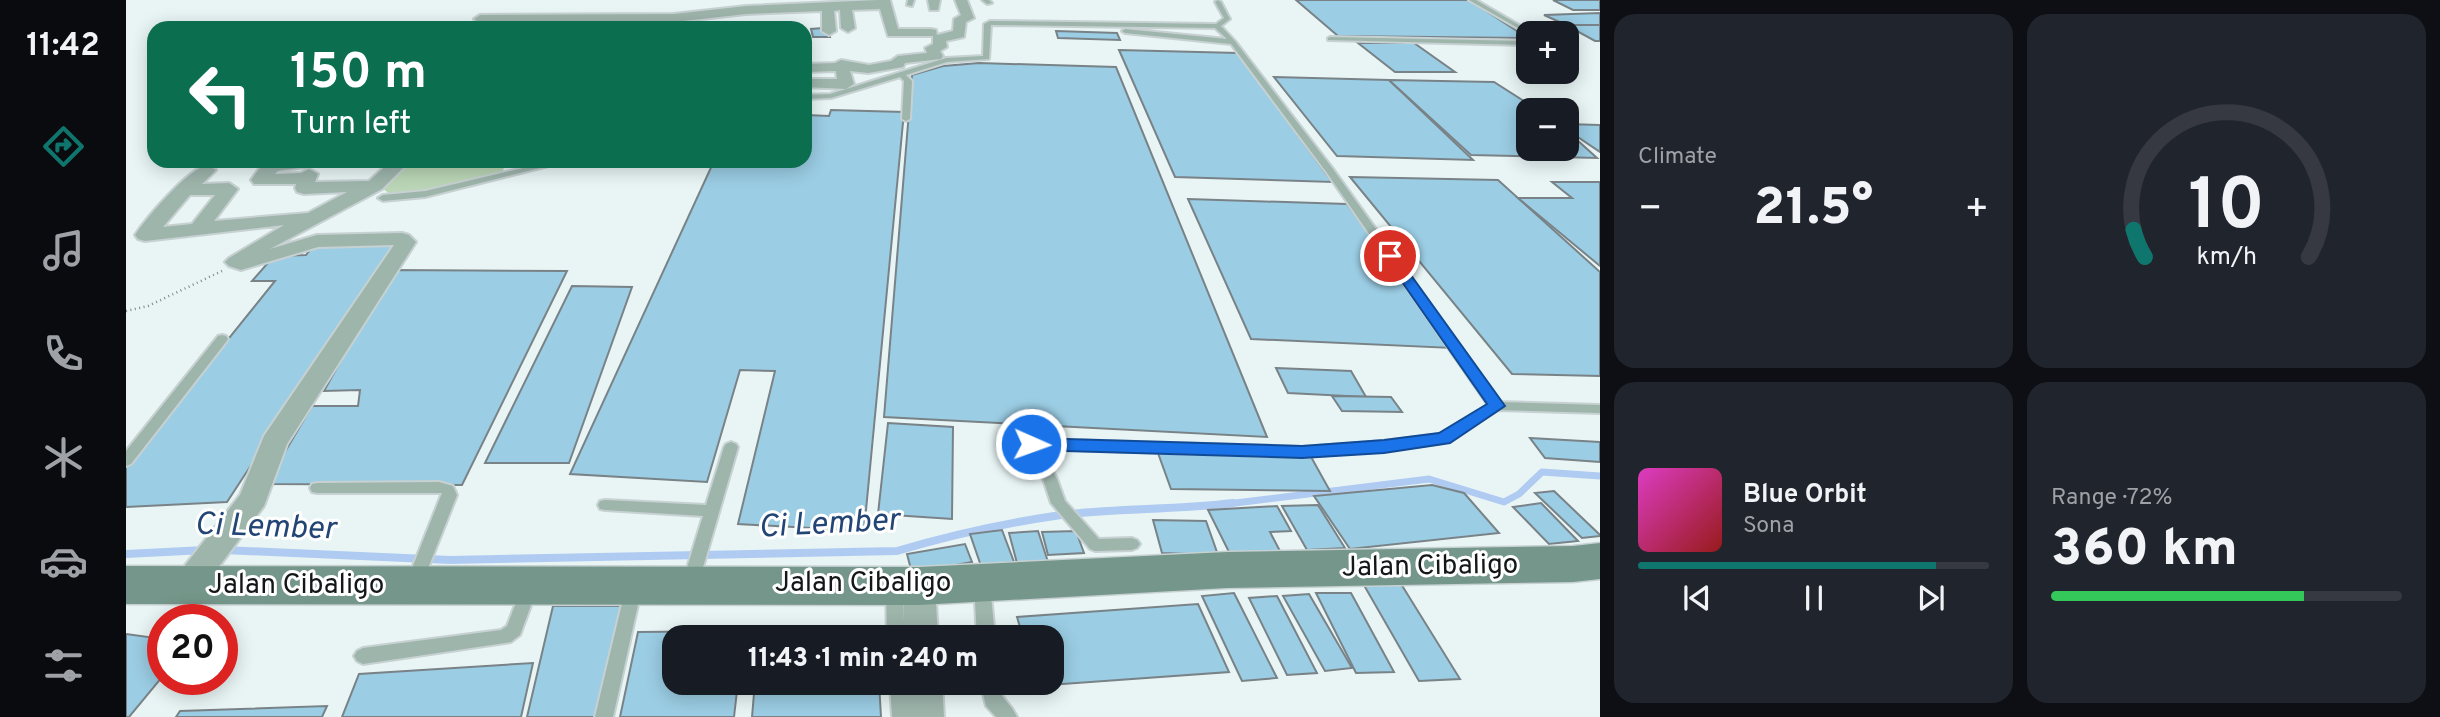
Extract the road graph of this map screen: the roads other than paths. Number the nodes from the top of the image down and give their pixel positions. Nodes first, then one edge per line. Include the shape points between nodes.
1 (598, 0) edge
2 (654, 0) edge
3 (961, 0) edge
4 (1472, 0) edge
5 (619, 2) edge
6 (1218, 2) edge
7 (885, 3) edge
8 (488, 5) dead end
9 (846, 7) junction
10 (828, 8) junction
11 (764, 9) junction
12 (939, 9) edge
13 (587, 19) junction
14 (609, 19) junction
15 (674, 19) junction
16 (738, 19) dead end
17 (796, 19) dead end
18 (481, 21) edge
19 (544, 21) edge
20 (627, 21) edge
21 (637, 21) edge
22 (649, 21) edge
23 (1072, 23) junction
24 (1516, 25) edge
25 (1217, 26) junction
26 (848, 28) dead end
27 (829, 31) dead end
28 (1330, 39) dead end
29 (1233, 42) junction
30 (1516, 43) edge
31 (841, 65) junction
32 (812, 67) edge
33 (902, 75) junction
34 (812, 83) edge
35 (812, 97) edge
36 (906, 119) dead end
37 (311, 168) edge
38 (396, 168) edge
39 (535, 168) edge
40 (207, 170) dead end
41 (185, 190) junction
42 (379, 192) junction
43 (264, 203) dead end
44 (316, 215) junction
45 (204, 222) junction
46 (136, 237) edge
47 (222, 339) dead end
48 (1496, 406) junction
49 (1600, 409) edge
50 (1028, 426) dead end
51 (1031, 444) junction
52 (731, 447) dead end
53 (126, 461) edge
54 (317, 488) dead end
55 (605, 505) dead end
56 (711, 511) junction
57 (434, 536) joint
58 (1132, 544) dead end
59 (1600, 561) edge
60 (695, 564) junction
61 (197, 574) junction
62 (417, 576) junction
63 (982, 583) junction
64 (531, 584) junction
65 (634, 584) junction
66 (126, 585) edge
67 (906, 585) junction
68 (899, 625) edge
69 (918, 625) edge
70 (985, 625) edge
71 (363, 656) dead end
72 (900, 695) edge
73 (925, 695) edge
74 (991, 695) edge
75 (604, 717) edge
76 (901, 717) edge
77 (926, 717) edge
78 (1008, 717) edge

1 - 13 street
2 - 21 street
3 - 12 street via 968,18
4 - 24 lane
5 - 14 street
6 - 25 lane via 1227,19
7 - 9 street via 867,11
7 - 12 street via 893,33 926,37 926,22
8 - 18 street
9 - 10 street
9 - 26 street
10 - 11 street
10 - 27 street
11 - 15 street
11 - 17 street via 763,19
12 - 31 street via 959,34 939,38 940,47 932,48 936,56 898,60 899,64 874,69
13 - 14 street
13 - 19 street
14 - 20 street
15 - 16 street
15 - 22 street
23 - 25 lane
23 - 29 lane
23 - 33 lane via 987,24 987,61 946,60
25 - 29 lane
28 - 30 lane
29 - 48 lane
31 - 32 street
31 - 34 street via 847,83
33 - 35 lane via 831,96
33 - 36 lane via 908,82
37 - 42 street via 304,188
38 - 42 street
39 - 42 lane via 425,194
40 - 41 street
41 - 45 street via 229,189
41 - 46 street
42 - 44 street
43 - 45 street via 261,209
44 - 45 street
44 - 61 street via 236,262 317,241 406,242 274,443 254,498
45 - 46 street
47 - 53 lane
48 - 49 lane
48 - 51 lane via 1444,438 1384,446 1302,452
50 - 51 lane
51 - 58 lane via 1058,503 1083,535 1094,545
52 - 56 lane
54 - 57 lane via 448,490
55 - 56 lane
56 - 60 lane
57 - 62 lane
59 - 63 main road, Jalan Cibaligo via 1227,570
60 - 65 main road, Jalan Cibaligo
60 - 67 main road, Jalan Cibaligo
61 - 62 main road, Jalan Cibaligo
61 - 66 main road, Jalan Cibaligo
62 - 64 main road, Jalan Cibaligo
63 - 67 main road, Jalan Cibaligo
63 - 70 lane
64 - 65 main road, Jalan Cibaligo
64 - 71 lane via 514,630 505,637
65 - 75 lane
67 - 68 lane
67 - 69 street
72 - 76 lane
73 - 77 street
74 - 78 lane

